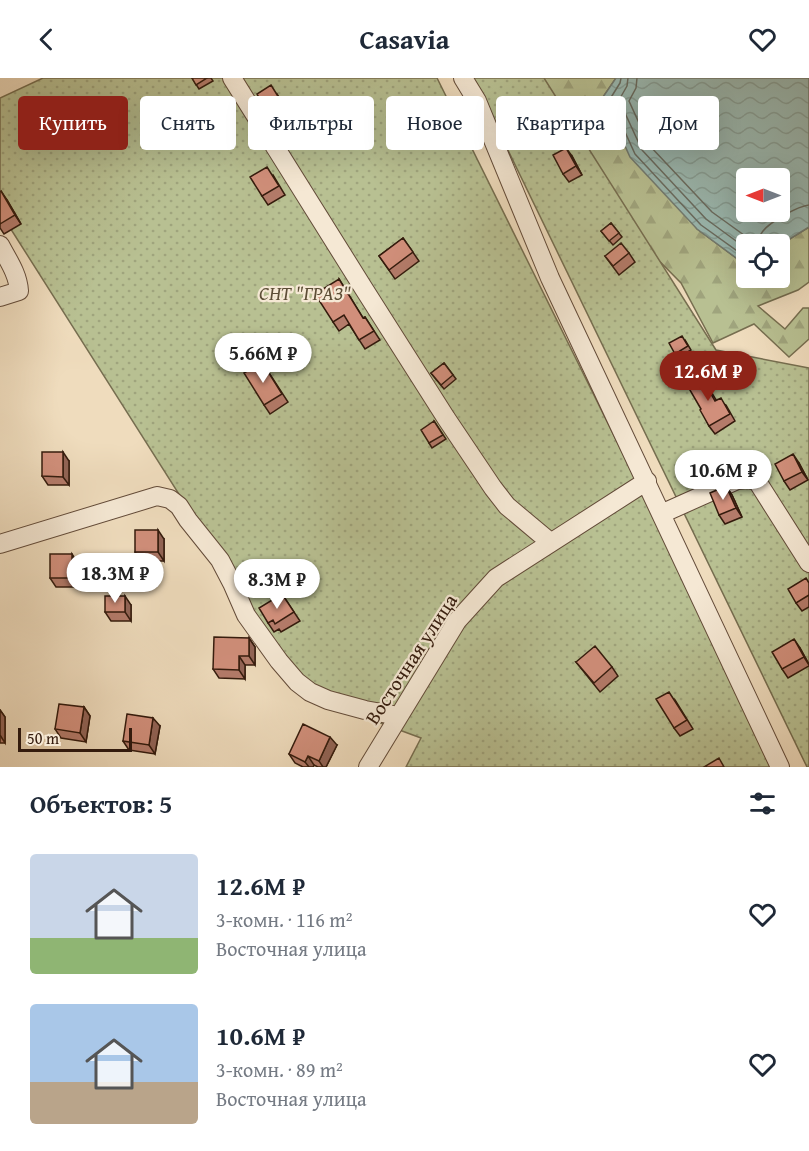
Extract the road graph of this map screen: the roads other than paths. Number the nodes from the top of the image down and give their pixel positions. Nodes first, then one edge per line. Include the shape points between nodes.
1 (232, 78) edge
2 (464, 78) edge
3 (0, 245) edge
4 (0, 297) edge
5 (647, 481) junction
6 (661, 514) junction
7 (550, 542) junction
8 (0, 544) edge
9 (809, 563) edge
10 (399, 716) junction
11 (368, 767) edge
12 (780, 767) edge

1 - 7 street via 493,488 507,506
2 - 5 street via 550,278
3 - 4 street via 13,268 19,291
5 - 6 street
5 - 7 street, Восточная улица
6 - 9 street via 737,480 757,481
6 - 12 street
7 - 10 street, Восточная улица via 496,578 457,621
8 - 10 street via 157,496 170,499 220,560 246,615 297,682 328,700
10 - 11 street, Восточная улица

